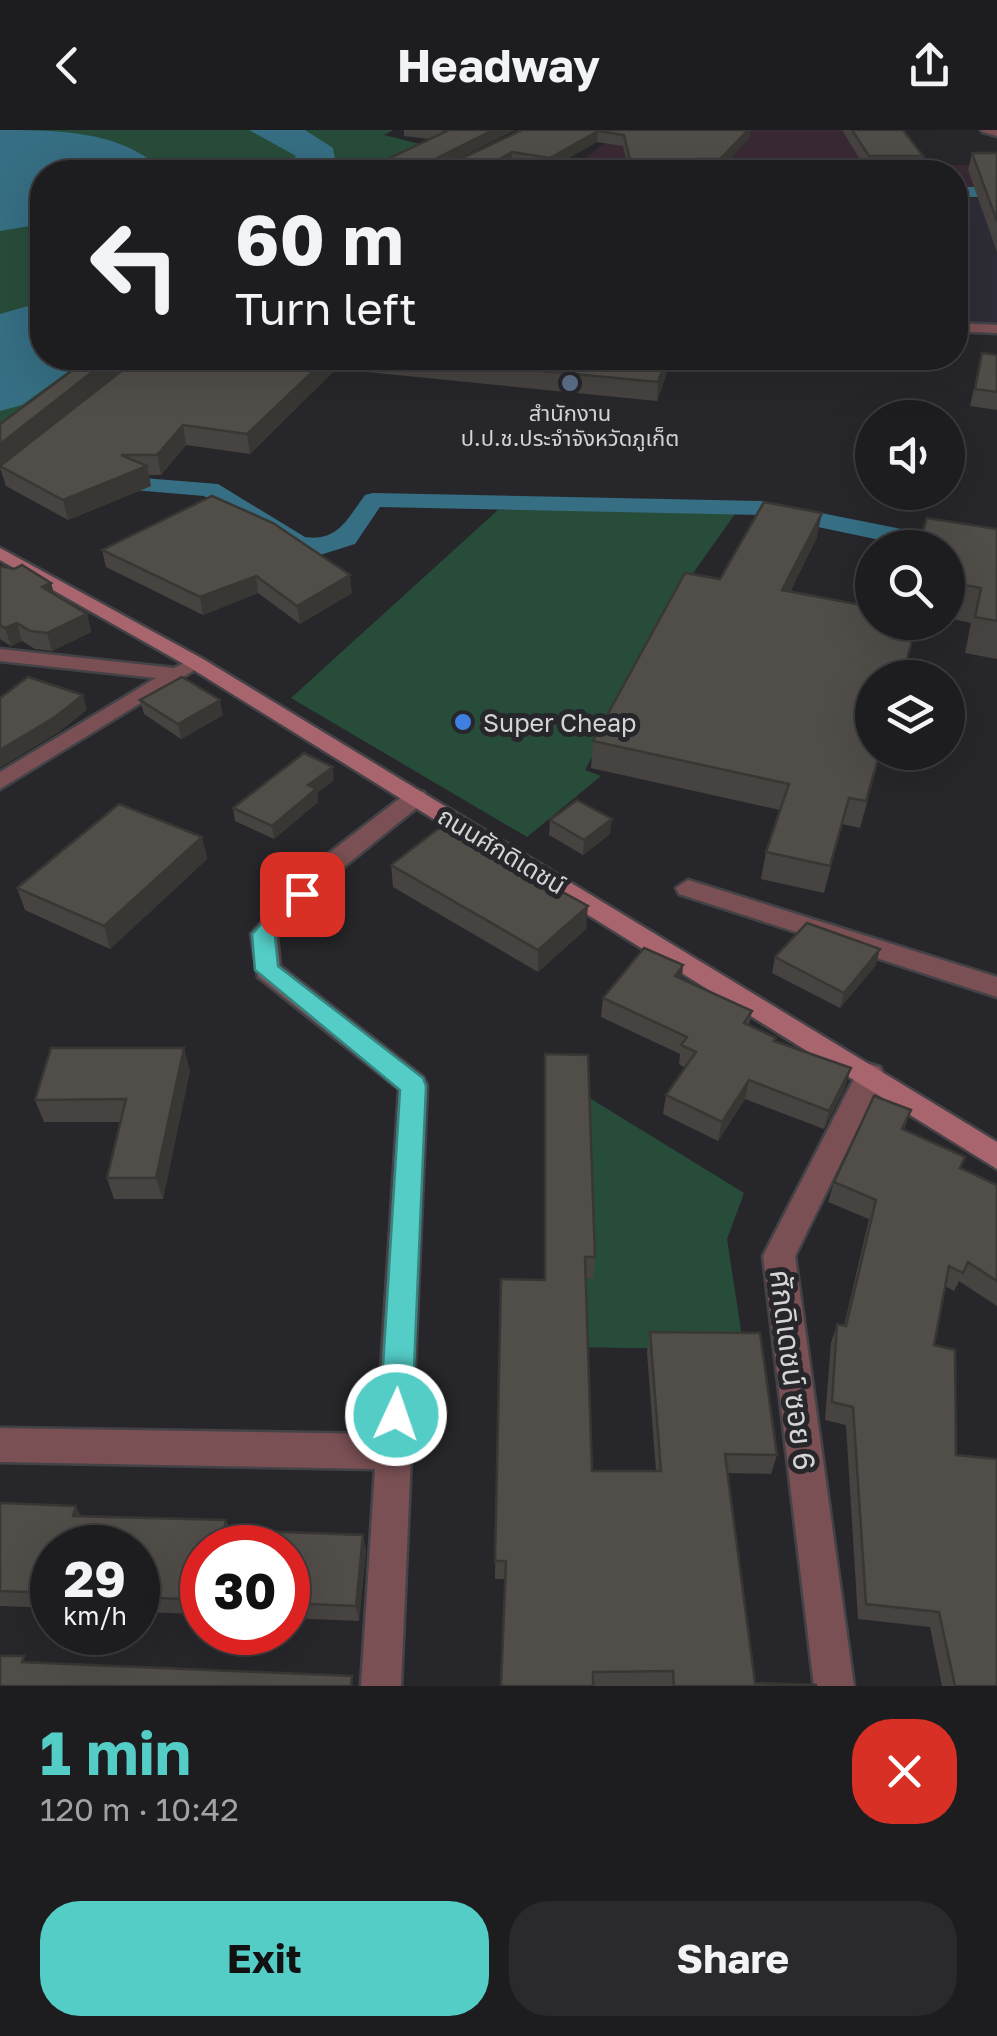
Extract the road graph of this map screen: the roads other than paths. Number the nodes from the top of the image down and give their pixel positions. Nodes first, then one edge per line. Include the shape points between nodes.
1 (968, 328) edge
2 (997, 329) edge
3 (968, 342) edge
4 (997, 344) edge
5 (0, 553) edge
6 (0, 655) edge
7 (185, 669) junction
8 (0, 782) edge
9 (416, 798) junction
10 (688, 888) dead end
11 (997, 986) edge
12 (870, 1074) junction
13 (997, 1157) edge
14 (0, 1444) edge
15 (394, 1452) junction
16 (381, 1686) edge
17 (834, 1686) edge

1 - 2 street
3 - 4 street
5 - 7 main road, ถนนศักดิเดชน์
6 - 7 street
7 - 8 street
7 - 9 main road, ถนนศักดิเดชน์
9 - 12 main road, ถนนศักดิเดชน์
9 - 15 street via 320,874 264,934 267,970 414,1086
10 - 11 street
12 - 13 main road, ถนนศักดิเดชน์
12 - 17 street, ศักดิเดชน์ ซอย 6 via 778,1256
14 - 15 street
15 - 16 street

